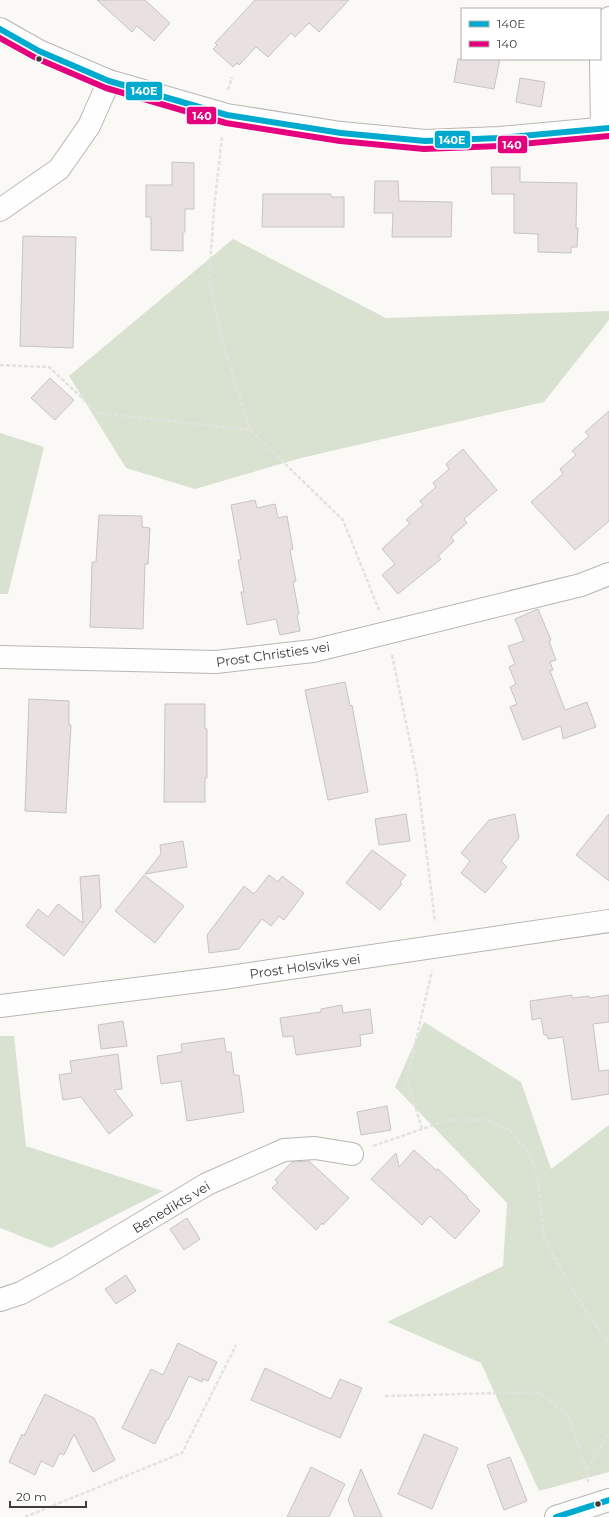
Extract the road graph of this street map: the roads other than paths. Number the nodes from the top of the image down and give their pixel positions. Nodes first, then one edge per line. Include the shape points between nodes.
1 (609, 18) edge
2 (0, 29) edge
3 (109, 82) junction
4 (605, 128) edge
5 (0, 210) edge
6 (609, 574) edge
7 (0, 657) edge
8 (609, 921) edge
9 (0, 1006) edge
10 (352, 1154) road end
11 (0, 1300) edge
12 (600, 1503) edge
13 (556, 1517) edge

1 - 4 street via 601,62
2 - 3 street via 39,51
3 - 4 street via 227,115 341,133 425,141 499,138
3 - 5 street via 89,126 59,169
6 - 7 street, Prost Christies vei via 581,584 313,651 216,662
8 - 9 street, Prost Holsviks vei via 223,978
10 - 11 street, Benedikts vei via 315,1148 284,1150 207,1184 67,1268 21,1293
12 - 13 street

